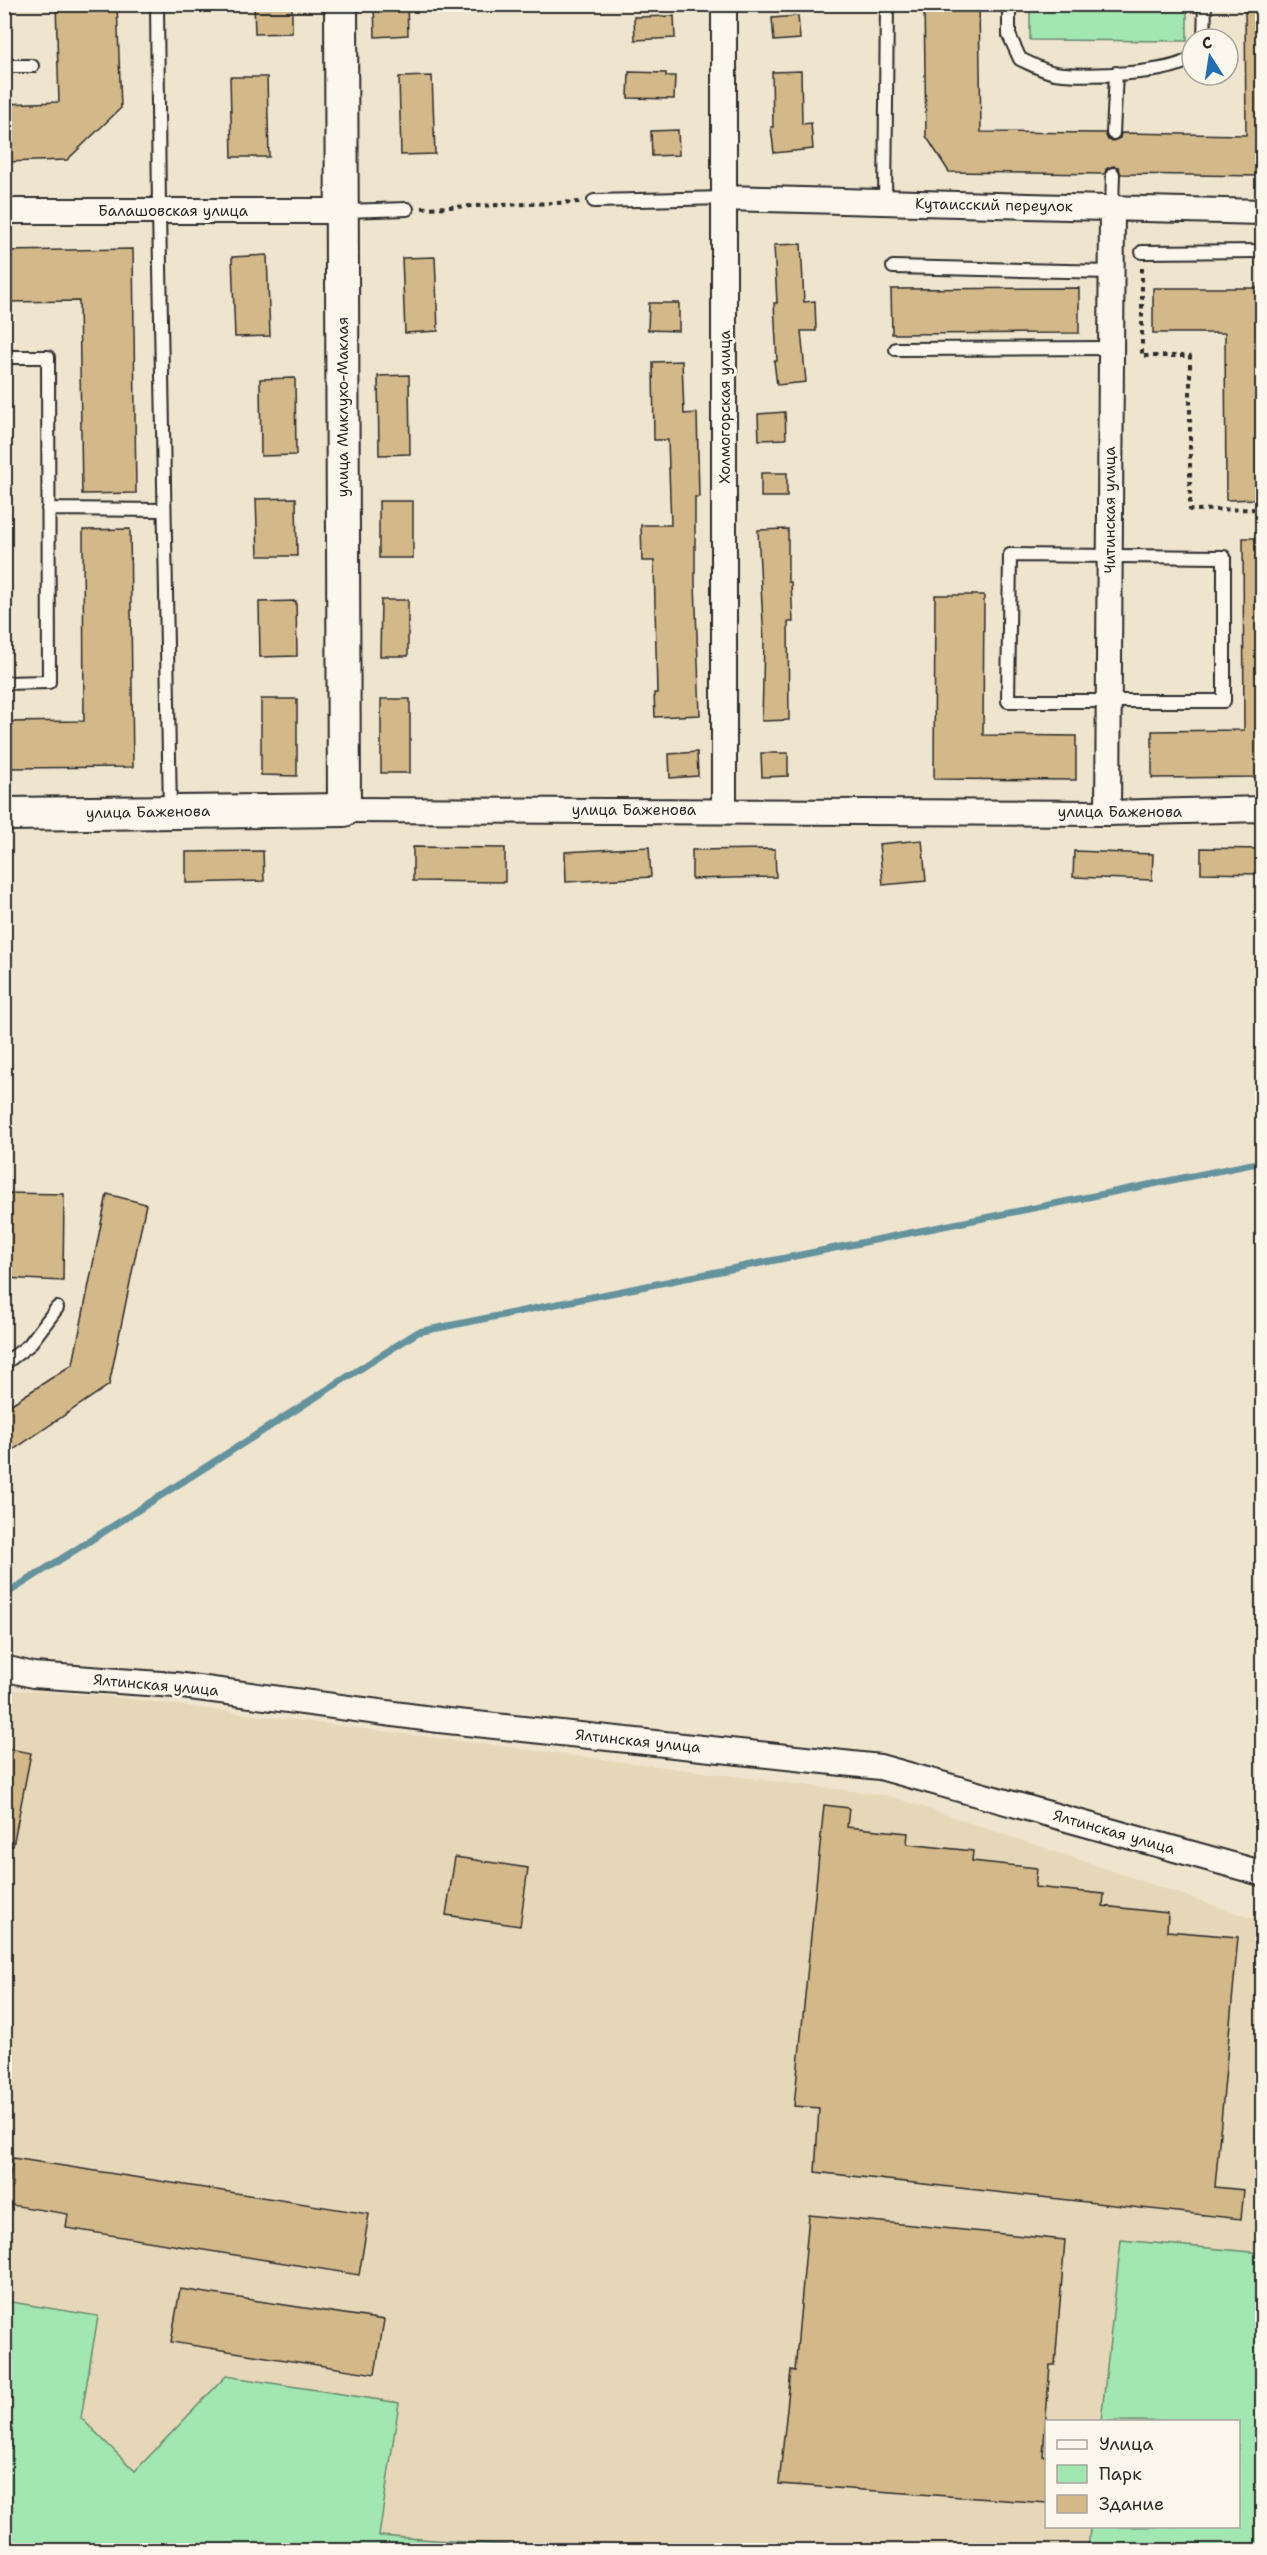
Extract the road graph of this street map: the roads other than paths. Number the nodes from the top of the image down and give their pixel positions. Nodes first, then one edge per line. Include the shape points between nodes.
1 (157, 4) edge
2 (341, 4) edge
3 (724, 4) edge
4 (887, 4) edge
5 (1009, 4) edge
6 (1205, 4) edge
7 (1204, 27) edge
8 (1180, 64) edge
9 (4, 66) edge
10 (32, 66) dead end
11 (1116, 74) junction
12 (1113, 133) dead end
13 (1113, 174) dead end
14 (726, 198) junction
15 (594, 201) road end
16 (885, 202) junction
17 (1112, 208) junction
18 (406, 209) road end
19 (4, 210) edge
20 (159, 211) junction
21 (342, 211) junction
22 (1263, 212) edge
23 (1263, 251) edge
24 (1142, 252) road end
25 (893, 267) dead end
26 (1111, 272) junction
27 (1111, 348) junction
28 (896, 349) dead end
29 (4, 357) edge
30 (48, 509) junction
31 (164, 510) junction
32 (1110, 557) junction
33 (4, 683) edge
34 (1109, 701) junction
35 (1263, 809) edge
36 (344, 810) junction
37 (724, 810) junction
38 (170, 812) junction
39 (1108, 813) junction
40 (4, 814) edge
41 (57, 1308) dead end
42 (4, 1364) edge
43 (4, 1668) edge
44 (1261, 1873) edge

1 - 20 lane
2 - 21 street, улица Миклухо-Маклая
3 - 14 street, Холмогорская улица
4 - 16 lane
5 - 11 lane via 1009,34 1020,59 1054,73
6 - 7 lane
8 - 11 lane via 1163,70
9 - 10 lane
11 - 12 lane
13 - 17 lane
14 - 15 lane
14 - 16 street, Кутаисский переулок
14 - 37 street, Холмогорская улица
16 - 17 street, Кутаисский переулок
17 - 22 street, Кутаисский переулок
17 - 26 street, Читинская улица
18 - 21 lane
19 - 20 street, Балашовская улица
20 - 21 street, Балашовская улица
20 - 31 lane
21 - 36 street, улица Миклухо-Маклая
23 - 24 lane
25 - 26 lane
26 - 27 street, Читинская улица
27 - 28 lane
27 - 32 street, Читинская улица
29 - 30 lane via 48,357
30 - 31 lane
30 - 33 lane via 49,682
31 - 38 lane
32 - 34 street, Читинская улица
32 - 34 lane via 1010,555 1008,690 1008,701
32 - 34 lane via 1224,557 1224,701
34 - 39 street, Читинская улица
35 - 39 street, улица Баженова
36 - 37 street, улица Баженова
36 - 38 street, улица Баженова
37 - 39 street, улица Баженова
38 - 40 street, улица Баженова
41 - 42 lane via 29,1345
43 - 44 street, Ялтинская улица via 33,1675 175,1684 440,1720 880,1767

